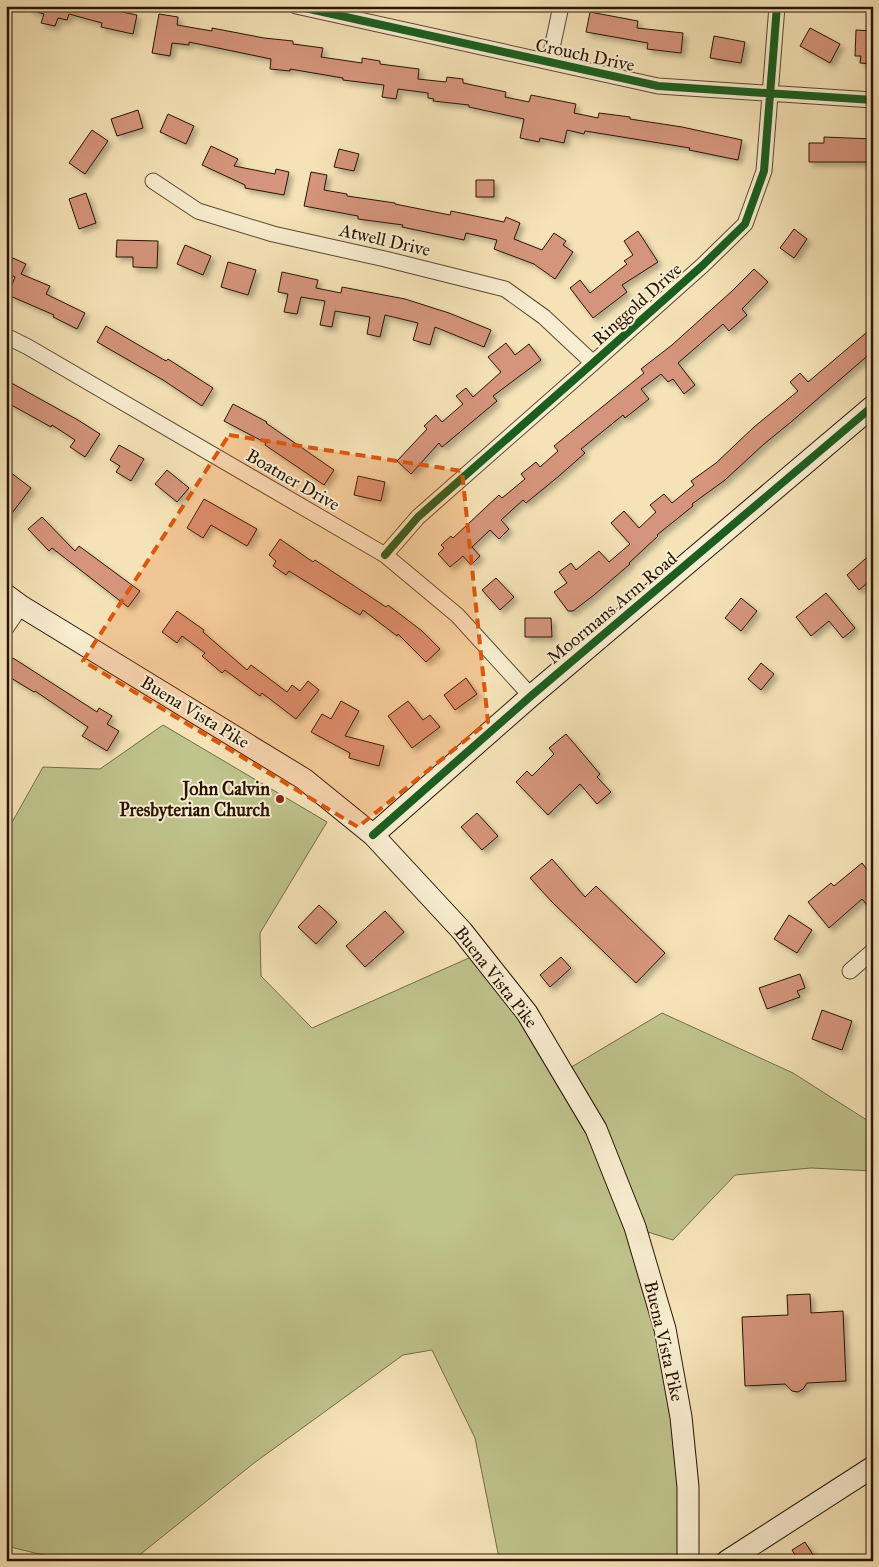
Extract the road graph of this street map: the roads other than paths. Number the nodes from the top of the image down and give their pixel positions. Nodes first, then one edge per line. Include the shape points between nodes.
1 (296, 6) edge
2 (561, 6) edge
3 (777, 6) edge
4 (549, 62) junction
5 (769, 94) junction
6 (873, 100) edge
7 (153, 181) dead end
8 (6, 336) edge
9 (593, 363) junction
10 (873, 406) edge
11 (385, 555) junction
12 (14, 601) edge
13 (6, 628) edge
14 (531, 696) junction
15 (373, 835) junction
16 (873, 951) edge
17 (850, 972) dead end
18 (873, 1467) edge
19 (688, 1561) edge
20 (727, 1561) edge

1 - 4 street, Crouch Drive
2 - 4 street
3 - 5 street, Ringgold Drive
4 - 5 street, Crouch Drive via 658,86
5 - 6 street, Crouch Drive
5 - 9 street, Ringgold Drive via 764,171 745,224
7 - 9 street, Atwell Drive via 198,211 273,234 505,289 544,318
8 - 11 street, Boatner Drive
9 - 11 street, Ringgold Drive via 444,493
10 - 14 main road, Moormans Arm Road
11 - 14 street, Boatner Drive via 457,615
12 - 13 street
12 - 15 main road, Buena Vista Pike via 304,778
14 - 15 main road, Moormans Arm Road
15 - 19 main road, Buena Vista Pike via 462,931 527,1013 596,1129 635,1227 665,1329 681,1417 688,1487
16 - 17 street
18 - 20 main road

